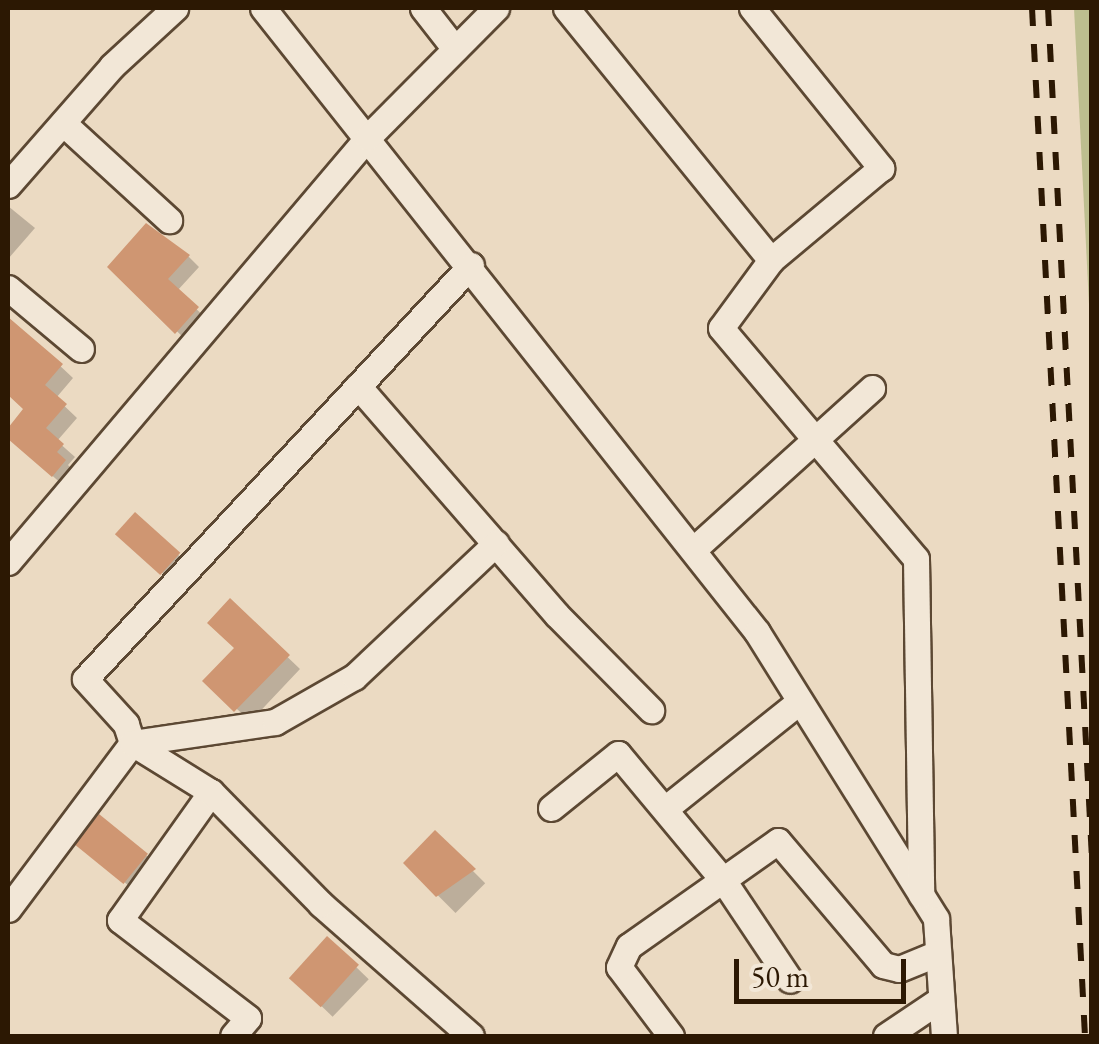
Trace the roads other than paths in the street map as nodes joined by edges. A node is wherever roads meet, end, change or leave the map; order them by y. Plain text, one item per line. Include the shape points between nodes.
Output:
1 (175, 8) edge
2 (263, 8) edge
3 (424, 8) edge
4 (496, 8) edge
5 (566, 8) edge
6 (752, 8) edge
7 (455, 49) junction
8 (63, 122) junction
9 (368, 137) junction
10 (8, 185) edge
11 (169, 220) dead end
12 (770, 260) junction
13 (471, 266) junction
14 (8, 288) edge
15 (81, 349) dead end
16 (358, 386) junction
17 (872, 388) dead end
18 (814, 442) junction
19 (496, 543) junction
20 (694, 549) junction
21 (8, 562) edge
22 (800, 701) junction
23 (651, 710) dead end
24 (132, 743) junction
25 (211, 792) junction
26 (551, 808) dead end
27 (666, 808) junction
28 (723, 880) junction
29 (921, 895) junction
30 (8, 909) edge
31 (938, 953) junction
32 (790, 980) dead end
33 (941, 999) junction
34 (461, 1032) edge
35 (233, 1036) edge
36 (671, 1036) edge
37 (886, 1036) edge
38 (944, 1036) edge

1 - 8 street
2 - 9 street
3 - 7 street
4 - 7 street
5 - 12 street
6 - 12 street via 881,168
7 - 9 street
8 - 10 street
8 - 11 street
9 - 13 street
9 - 21 street
12 - 18 street via 721,328
13 - 16 street
13 - 20 street
14 - 15 street
16 - 19 street
16 - 24 street via 85,679 126,724
17 - 18 street
18 - 20 street
18 - 29 street via 916,558
19 - 23 street
19 - 24 street via 354,677 275,722
20 - 22 street
22 - 27 street
22 - 29 street
24 - 25 street
24 - 30 street
25 - 34 street
25 - 35 street via 120,920 248,1018
26 - 27 street via 618,754
27 - 28 street
28 - 31 street via 778,841 785,843 882,965 899,969
28 - 32 street
28 - 36 street via 629,946 620,967
29 - 31 street via 936,919
31 - 33 street
33 - 37 street
33 - 38 street

